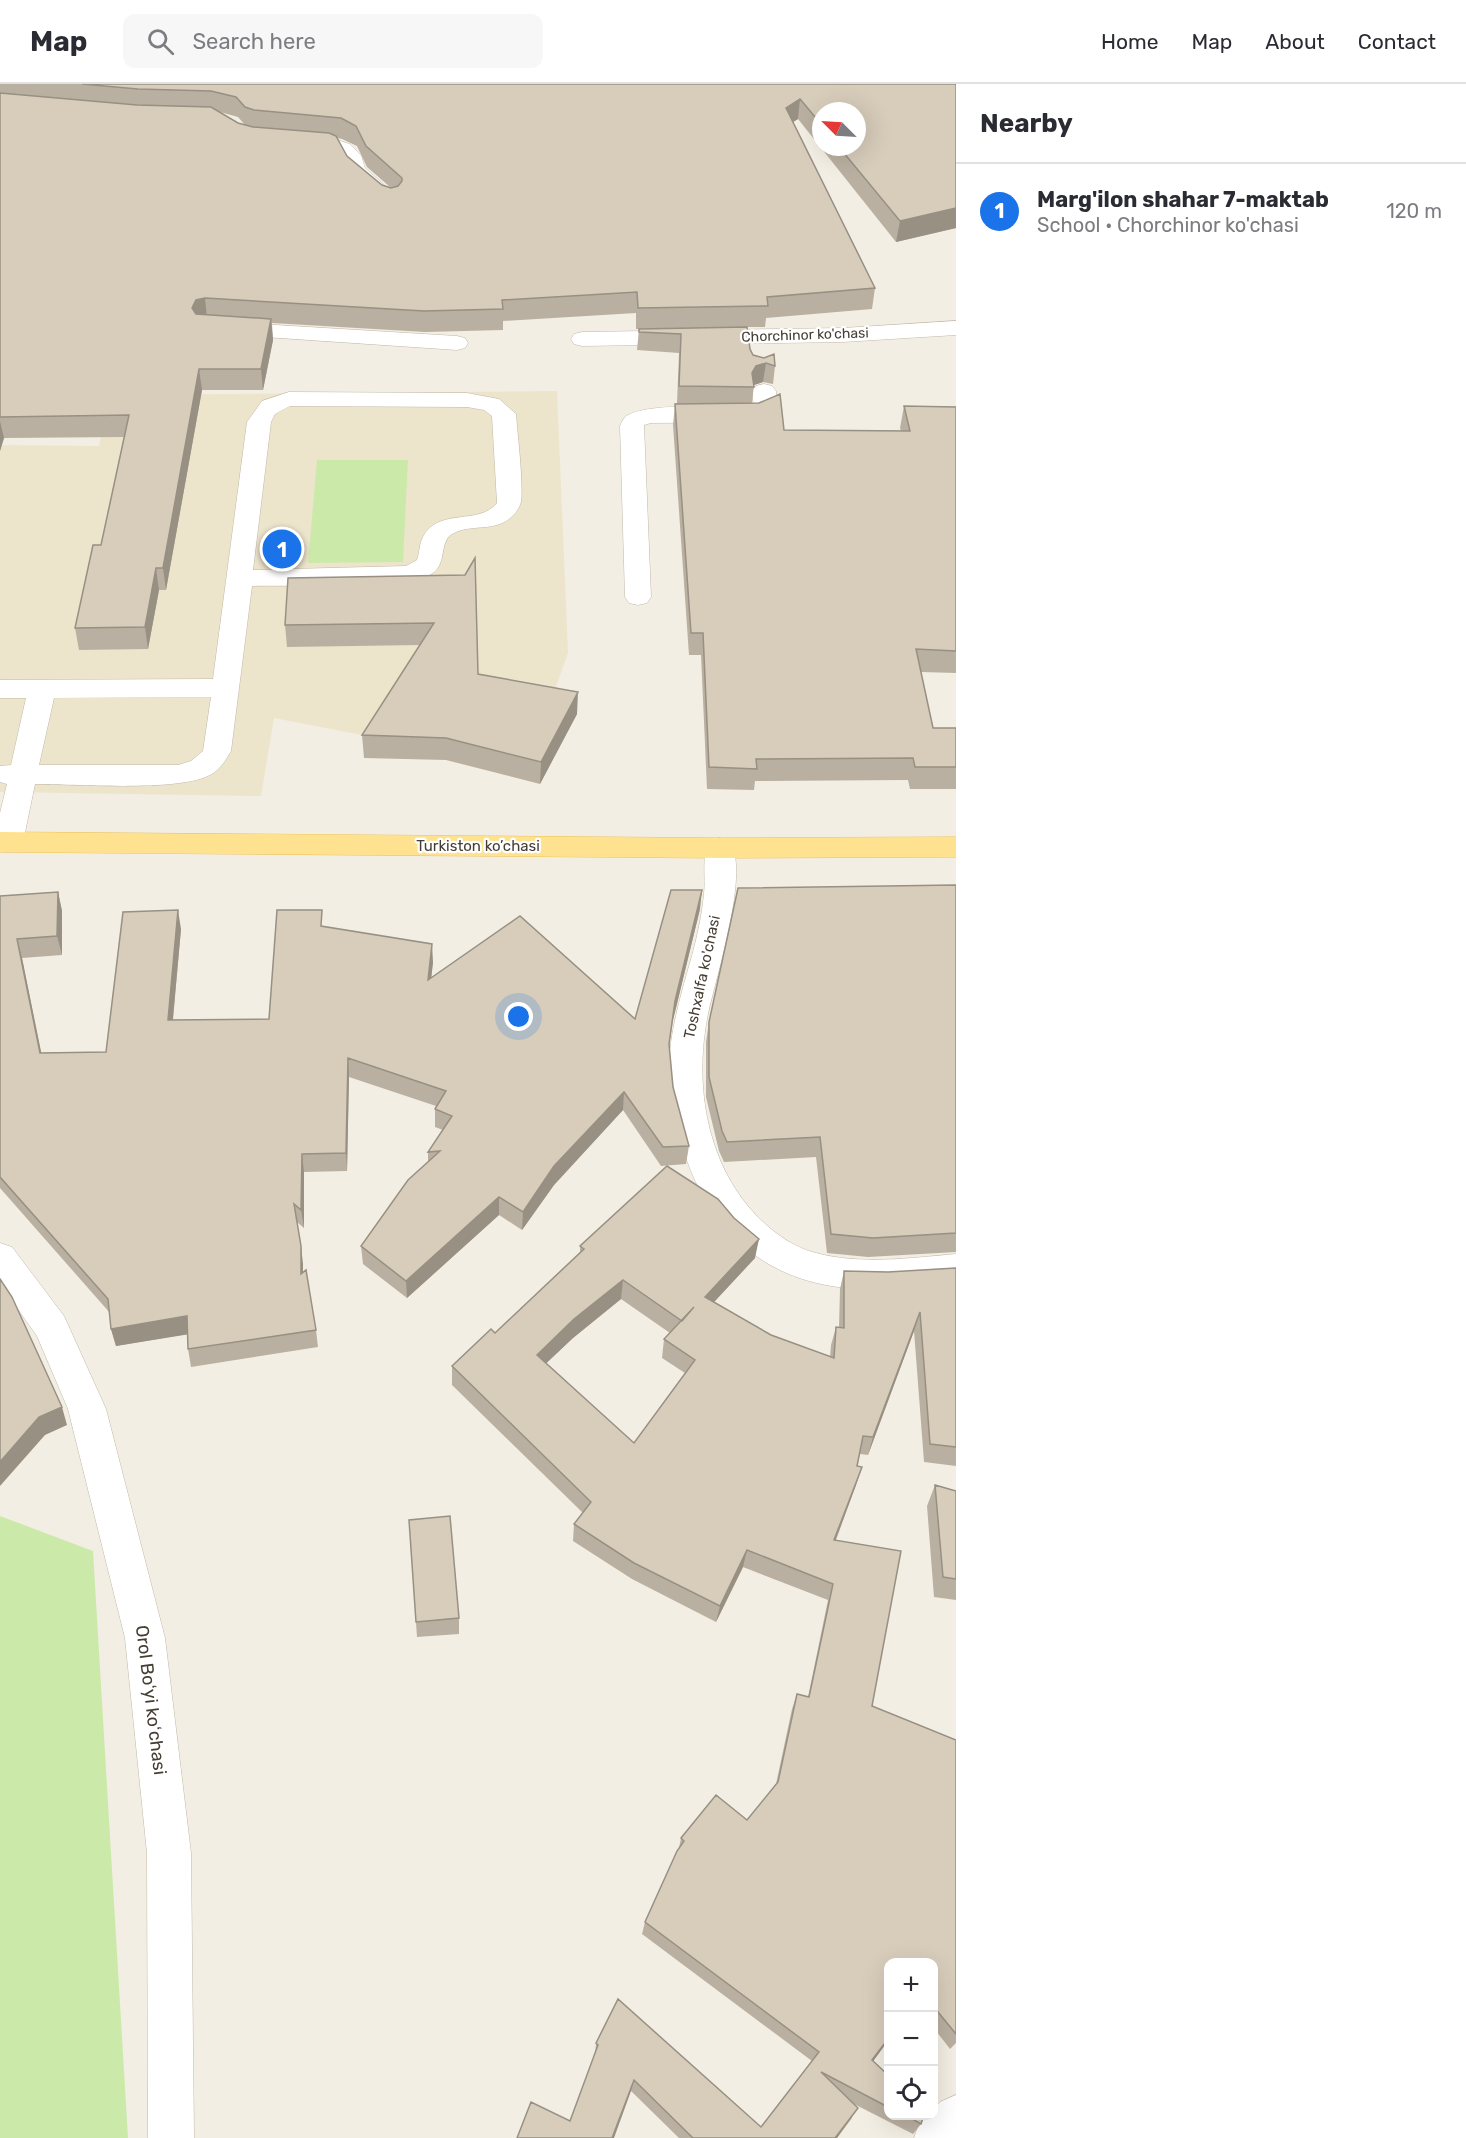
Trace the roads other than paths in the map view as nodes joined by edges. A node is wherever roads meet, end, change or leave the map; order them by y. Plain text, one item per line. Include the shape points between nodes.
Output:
1 (280, 140) edge
2 (391, 200) edge
3 (207, 328) edge
4 (956, 328) edge
5 (582, 339) dead end
6 (457, 343) dead end
7 (764, 391) dead end
8 (240, 578) junction
9 (638, 597) dead end
10 (226, 688) junction
11 (0, 689) edge
12 (42, 689) junction
13 (12, 774) edge
14 (4, 842) edge
15 (956, 847) edge
16 (720, 848) junction
17 (0, 1257) edge
18 (956, 1269) edge
19 (956, 2118) edge
20 (171, 2138) edge
21 (937, 2138) edge

1 - 2 street via 343,148 351,155 356,171
3 - 6 street
4 - 5 street, Chorchinor ko'chasi via 843,335 759,346
7 - 9 street via 765,410 756,416 648,416 634,420
8 - 8 street via 259,422 269,405 289,399 467,400 491,404 504,414 509,503 506,510 485,522 442,529 436,534 432,559 422,570 393,576
8 - 10 street
10 - 12 street
10 - 13 street via 217,751 199,770 178,775
11 - 12 street
12 - 13 street
13 - 14 street
14 - 16 main road, Turkiston ko’chasi
15 - 16 main road, Turkiston ko’chasi
16 - 18 street, Toshxalfa ko'chasi via 719,897 693,1005 686,1055 687,1091 705,1171 725,1205 752,1236 785,1259 849,1275
17 - 20 street, Orol Boʻyi koʻchasi via 51,1327 87,1409 145,1638 169,1853
19 - 21 street

